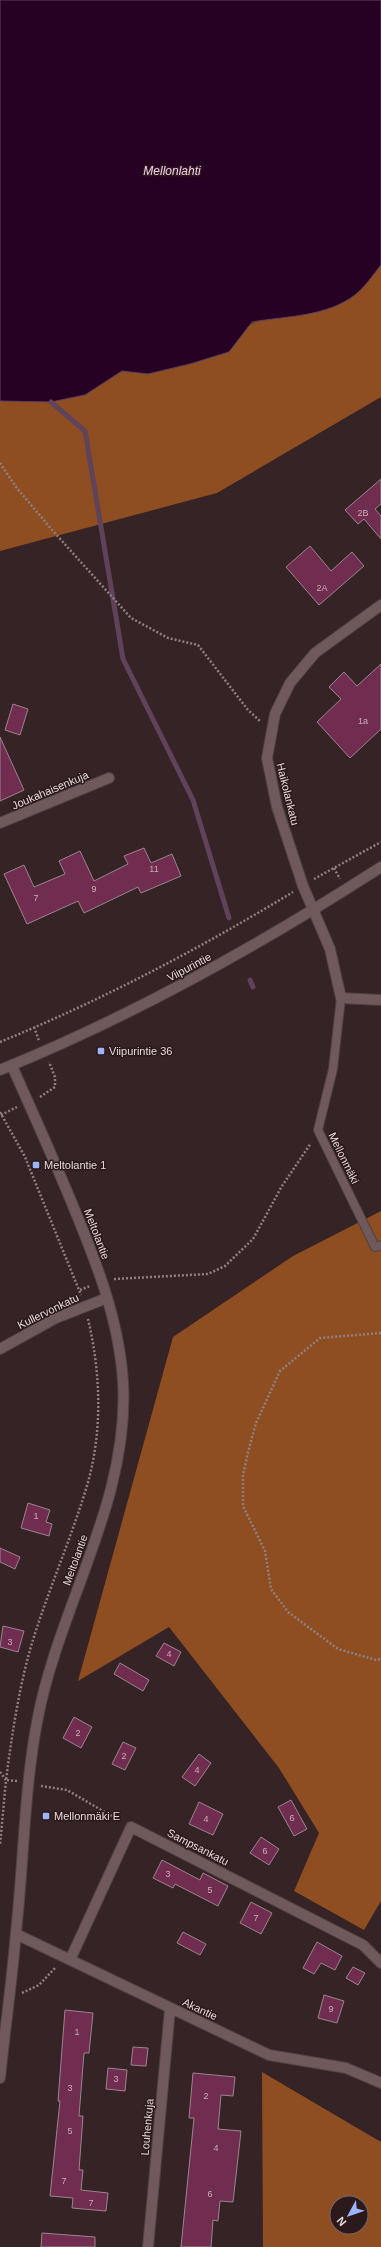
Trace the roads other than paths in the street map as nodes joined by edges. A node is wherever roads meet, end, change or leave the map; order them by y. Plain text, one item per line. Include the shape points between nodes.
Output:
1 (381, 605) edge
2 (109, 778) dead end
3 (0, 823) edge
4 (381, 867) edge
5 (314, 910) junction
6 (341, 998) junction
7 (381, 1000) edge
8 (12, 1066) junction
9 (0, 1070) edge
10 (381, 1245) edge
11 (108, 1298) junction
12 (0, 1349) edge
13 (16, 1934) junction
14 (70, 1960) junction
15 (381, 1963) edge
16 (170, 2009) junction
17 (0, 2078) edge
18 (381, 2083) edge
19 (148, 2247) edge

1 - 5 street, Haikolankatu via 315,653 290,683 275,714 271,732 267,758 277,807 303,886
2 - 3 street, Joukahaisenkuja
4 - 5 street, Viipurintie
5 - 6 street, Haikolankatu via 330,949
5 - 8 street, Viipurintie via 213,968 127,1013
6 - 7 street
6 - 10 lane, Mellonmäki via 333,1069 318,1130 375,1247
8 - 9 street, Viipurintie
8 - 11 street, Meltolantie via 78,1217
11 - 12 street, Kullervonkatu via 56,1318
11 - 13 street, Meltolantie via 119,1348 124,1417 110,1493 52,1659 38,1717 28,1784
13 - 14 street, Akantie
13 - 17 street, Meltolantie
14 - 15 street, Sampsankatu via 130,1827 363,1945
14 - 16 street, Akantie
16 - 18 street, Akantie via 269,2055 346,2068
16 - 19 street, Louhenkuja

